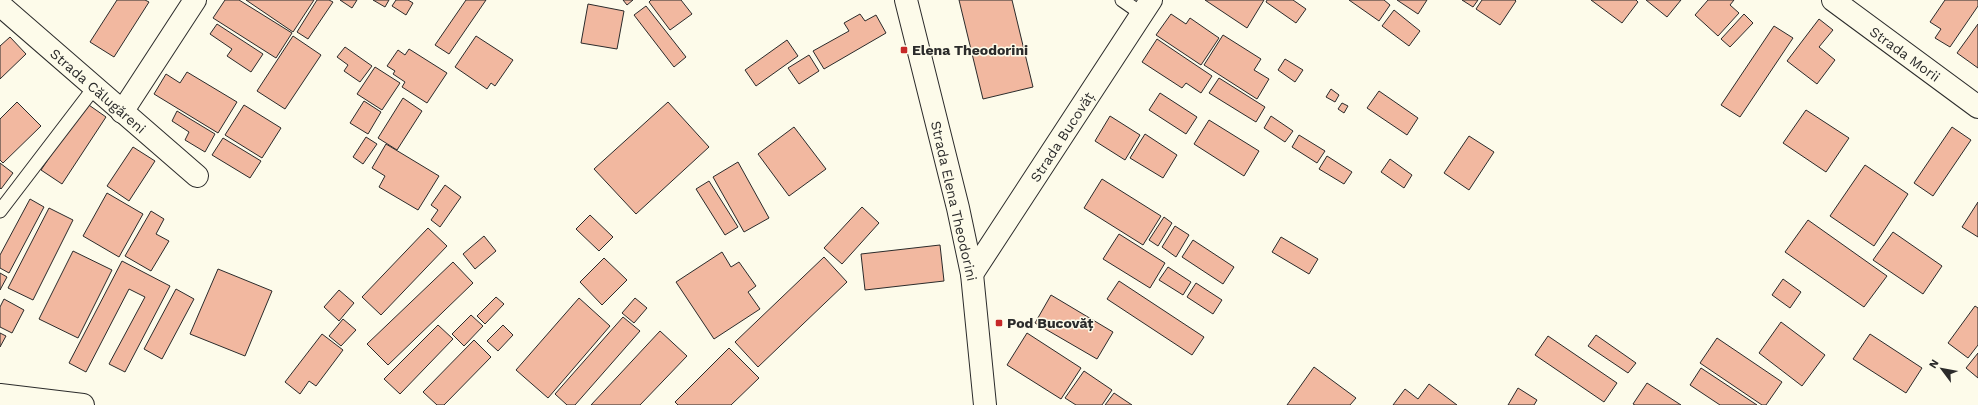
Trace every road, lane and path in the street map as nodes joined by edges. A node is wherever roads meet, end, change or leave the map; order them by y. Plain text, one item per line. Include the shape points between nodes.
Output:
1 (195, 0) edge
2 (906, 0) edge
3 (1122, 0) edge
4 (1833, 0) edge
5 (0, 5) edge
6 (1147, 7) edge
7 (94, 88) junction
8 (1978, 107) edge
9 (122, 112) junction
10 (197, 176) dead end
11 (0, 211) edge
12 (972, 274) junction
13 (0, 395) edge
14 (83, 405) edge
15 (985, 405) edge

1 - 9 street
2 - 12 street, Strada Elena Theodorini
3 - 6 lane
4 - 8 street, Strada Morii
5 - 7 street, Strada Călugăreni
6 - 12 street, Strada Bucovăț
7 - 9 street, Strada Călugăreni
7 - 11 lane
9 - 10 street, Strada Călugăreni
12 - 15 street, Strada Elena Theodorini
13 - 14 street

